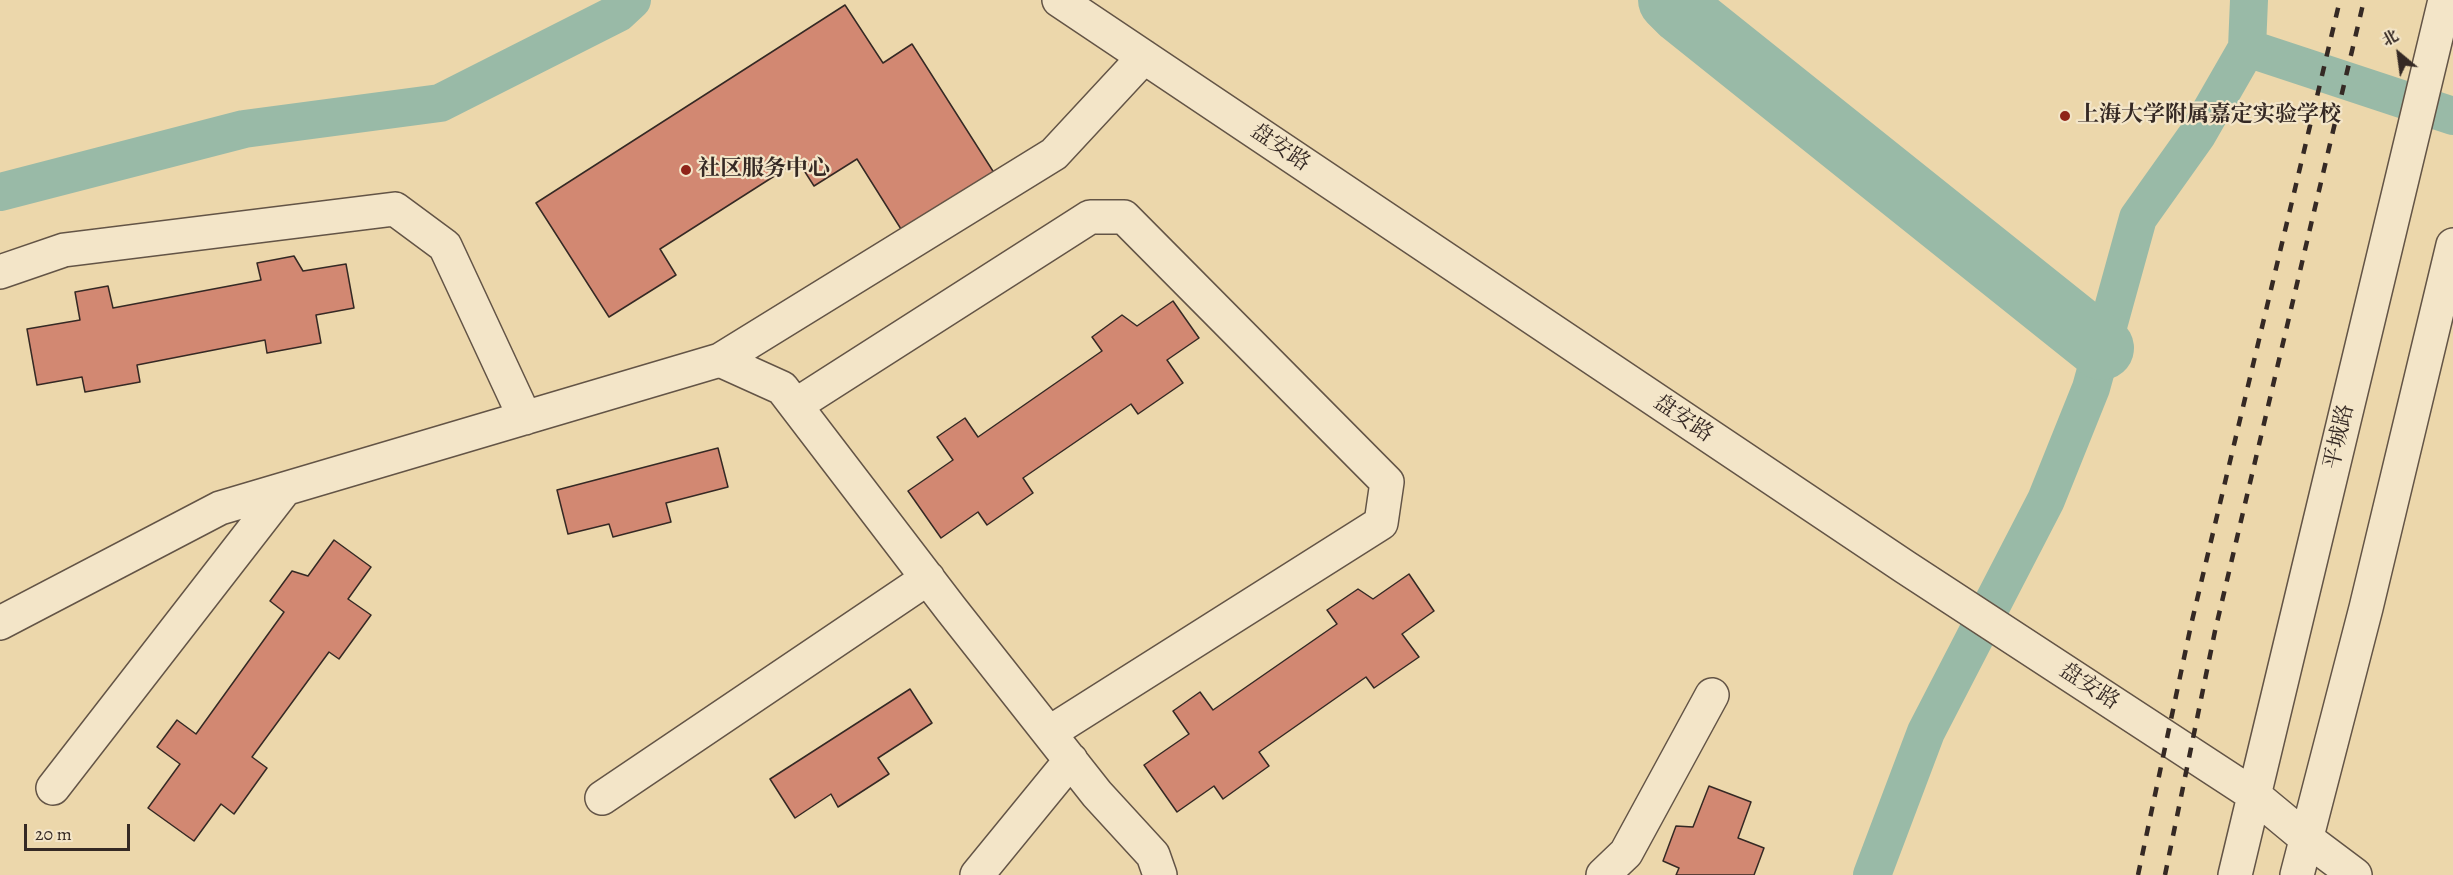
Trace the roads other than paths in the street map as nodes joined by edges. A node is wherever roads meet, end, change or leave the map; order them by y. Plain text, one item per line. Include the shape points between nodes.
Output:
1 (1059, 0) edge
2 (2445, 0) edge
3 (1144, 57) junction
4 (2453, 245) edge
5 (0, 272) edge
6 (720, 360) junction
7 (796, 405) junction
8 (525, 418) junction
9 (285, 489) junction
10 (928, 578) junction
11 (0, 623) edge
12 (1712, 694) dead end
13 (1049, 733) junction
14 (1071, 760) junction
15 (53, 788) dead end
16 (2254, 795) junction
17 (602, 798) dead end
18 (2307, 839) junction
19 (977, 875) edge
20 (1160, 875) edge
21 (1603, 875) edge
22 (2235, 875) edge
23 (2297, 875) edge
24 (2339, 875) edge
25 (2355, 875) edge

1 - 3 street, 盘安路
2 - 16 street, 平城路
3 - 6 street via 1054,154
3 - 16 street, 盘安路 via 1920,577
4 - 18 street
5 - 8 street via 64,250 395,209 445,246
6 - 7 street via 782,387
6 - 8 street
7 - 10 street
7 - 13 street via 1090,217 1124,217 1387,482 1382,523
8 - 9 street
9 - 11 street via 220,508
9 - 15 street
10 - 13 street
10 - 17 street
12 - 21 street via 1626,853
13 - 14 street
14 - 19 street
14 - 20 street via 1153,855
16 - 18 street, 盘安路
16 - 22 street, 平城路
18 - 23 street
18 - 24 street, 盘安路
18 - 25 street, 盘安路

